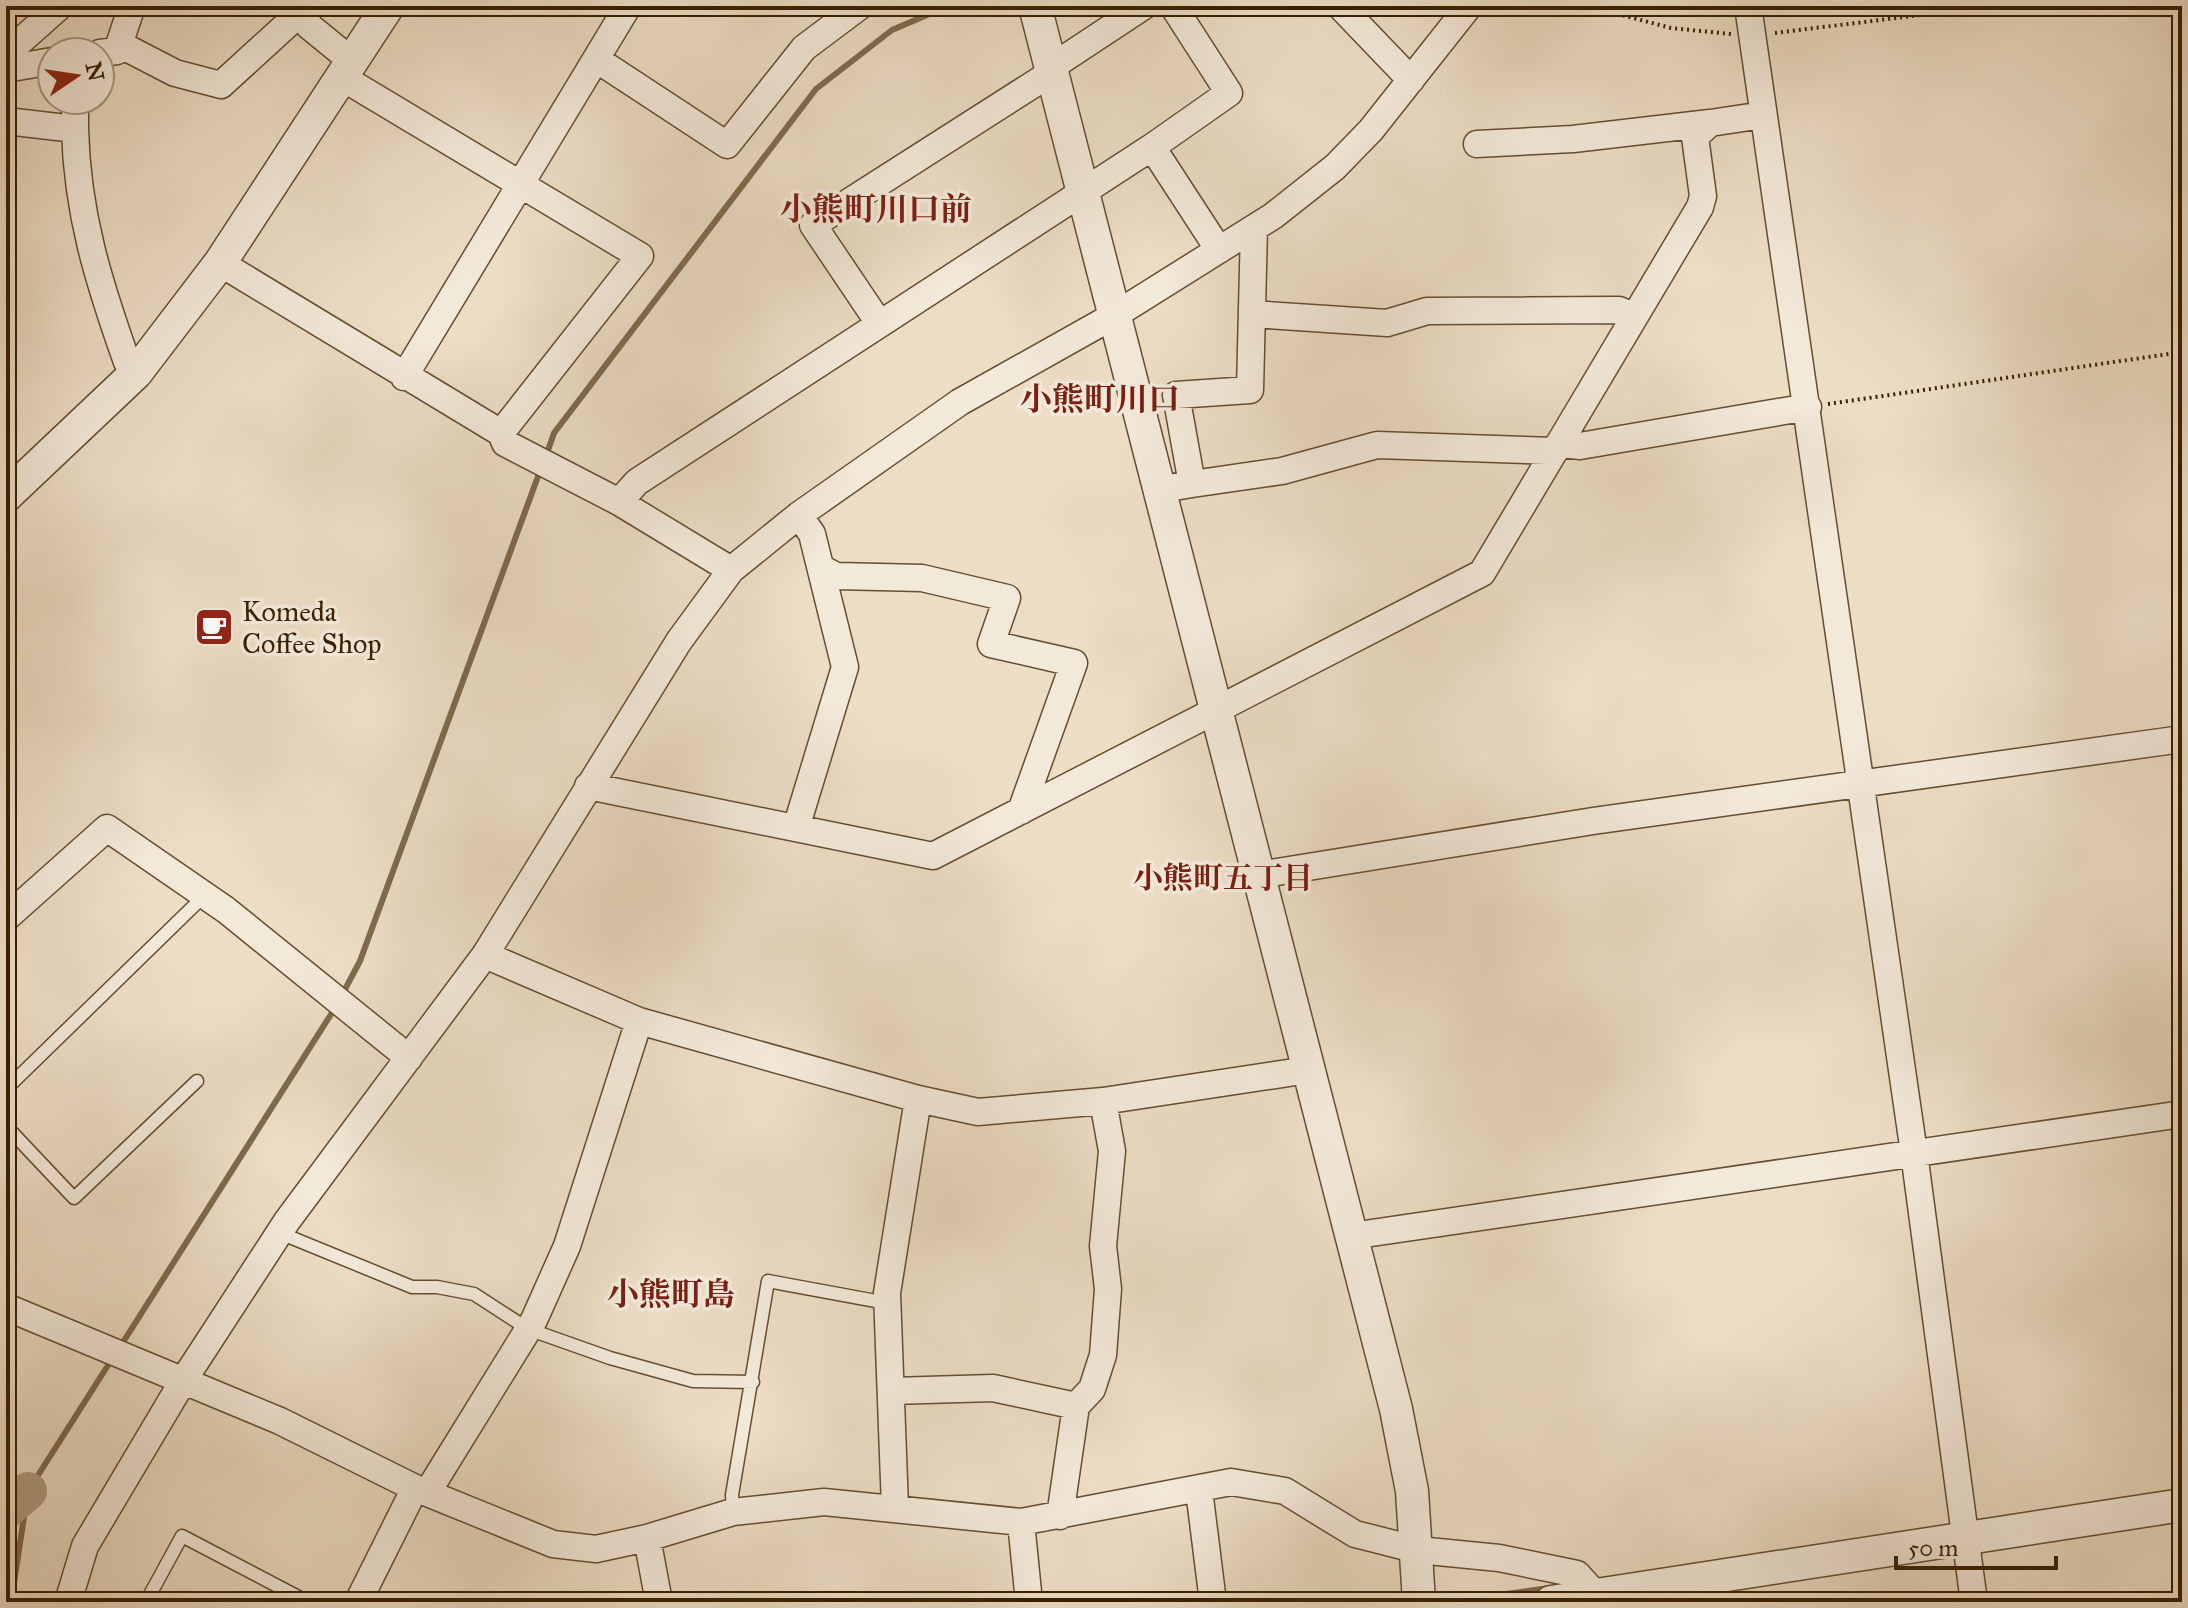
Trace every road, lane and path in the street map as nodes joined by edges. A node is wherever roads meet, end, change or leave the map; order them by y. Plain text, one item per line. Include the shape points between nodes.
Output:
1 (60, 6) edge
2 (132, 6) edge
3 (388, 6) edge
4 (628, 6) edge
5 (860, 6) edge
6 (1035, 6) edge
7 (1144, 6) edge
8 (1173, 6) edge
9 (1340, 6) edge
10 (1469, 6) edge
11 (1588, 6) edge
12 (1748, 6) edge
13 (1993, 6) edge
14 (302, 8) edge
15 (1752, 36) junction
16 (116, 37) edge
17 (116, 51) edge
18 (6, 54) edge
19 (596, 59) junction
20 (36, 64) edge
21 (6, 69) edge
22 (348, 70) junction
23 (1051, 70) junction
24 (1411, 80) junction
25 (1763, 115) junction
26 (75, 116) edge
27 (6, 121) edge
28 (1710, 123) junction
29 (75, 129) junction
30 (1477, 144) dead end
31 (1152, 147) junction
32 (519, 182) junction
33 (1082, 191) junction
34 (1254, 228) junction
35 (1219, 250) junction
36 (220, 263) junction
37 (1252, 314) junction
38 (1115, 315) junction
39 (1634, 316) junction
40 (879, 323) junction
41 (2182, 352) edge
42 (136, 373) junction
43 (404, 377) junction
44 (1808, 407) junction
45 (508, 441) junction
46 (1558, 447) junction
47 (1192, 484) junction
48 (1159, 490) junction
49 (6, 496) edge
50 (619, 502) junction
51 (799, 515) junction
52 (821, 568) junction
53 (731, 570) junction
54 (1215, 711) junction
55 (2182, 739) edge
56 (1859, 784) junction
57 (588, 786) junction
58 (1021, 811) junction
59 (796, 828) junction
60 (1258, 875) junction
61 (204, 896) junction
62 (6, 918) edge
63 (485, 955) junction
64 (639, 1021) junction
65 (409, 1058) junction
66 (1308, 1070) junction
67 (197, 1081) dead end
68 (6, 1089) edge
69 (918, 1099) junction
70 (1103, 1101) junction
71 (2182, 1114) edge
72 (6, 1126) edge
73 (1914, 1153) junction
74 (280, 1233) junction
75 (1351, 1236) junction
76 (887, 1303) junction
77 (6, 1307) edge
78 (528, 1329) junction
79 (183, 1381) junction
80 (753, 1382) junction
81 (892, 1391) junction
82 (1076, 1406) junction
83 (421, 1490) junction
84 (1199, 1490) junction
85 (2182, 1505) edge
86 (895, 1508) junction
87 (733, 1512) junction
88 (1060, 1516) junction
89 (1021, 1522) junction
90 (647, 1538) junction
91 (1965, 1541) junction
92 (1418, 1550) junction
93 (1666, 1584) junction
94 (1597, 1598) edge
95 (147, 1600) edge
96 (68, 1602) edge
97 (308, 1602) edge
98 (358, 1602) edge
99 (659, 1602) edge
100 (1029, 1602) edge
101 (1213, 1602) edge
102 (1419, 1602) edge
103 (1551, 1602) edge
104 (1700, 1602) edge
105 (1974, 1602) edge

1 - 18 street
2 - 16 street
3 - 22 street
4 - 19 street
5 - 19 street via 804,48 727,145
6 - 23 street
7 - 23 street
8 - 31 street via 1229,93
9 - 24 street
10 - 24 street
11 - 15 path via 1671,28
12 - 15 street
13 - 15 path
14 - 17 street via 221,85
14 - 22 street via 309,26
15 - 25 street
19 - 32 street
20 - 21 street
22 - 32 street
22 - 36 street
23 - 33 street
23 - 40 street via 813,225
24 - 34 street via 1335,167
25 - 28 street
25 - 44 street
26 - 29 street
27 - 29 street
28 - 30 street
28 - 39 street via 1695,137 1700,207
29 - 42 street via 76,182 95,273 127,362
31 - 33 street
31 - 35 street
32 - 43 street
32 - 45 street via 640,256
33 - 38 street
33 - 40 street
34 - 35 street
34 - 37 street
35 - 38 street
36 - 42 street
36 - 43 street
37 - 39 street via 1387,323 1427,311 1619,310
37 - 47 street via 1250,390 1176,395
38 - 48 street
38 - 51 street via 960,402
39 - 46 street
40 - 50 street via 637,482
41 - 44 path
42 - 49 street
43 - 45 street
44 - 46 street
44 - 56 street
45 - 50 street
46 - 47 street via 1377,445 1282,471
46 - 54 street via 1482,573
47 - 48 street
48 - 54 street
50 - 53 street
51 - 52 street via 812,534
51 - 53 street
52 - 58 street via 836,576 922,578 1007,598 991,644 1074,663
52 - 59 street via 845,667
53 - 57 street via 679,641
54 - 58 street
54 - 60 street
55 - 56 street
56 - 60 street
56 - 73 street
57 - 59 street
57 - 63 street
58 - 59 street via 933,856
60 - 66 street
61 - 62 street via 107,828
61 - 65 street
61 - 68 lane
63 - 64 street
63 - 65 street
64 - 69 street
64 - 78 street via 567,1246
65 - 74 street
66 - 70 street
66 - 75 street
67 - 72 lane via 74,1198
69 - 70 street via 978,1112
69 - 76 street
70 - 82 street via 1112,1151 1103,1246 1108,1289 1103,1355 1092,1389
71 - 73 street
73 - 75 street
73 - 91 street
74 - 78 lane via 412,1287 474,1294
74 - 79 street
75 - 92 street via 1396,1409
76 - 80 lane via 768,1281
76 - 81 street
77 - 79 street
78 - 80 lane via 693,1381
78 - 83 street
79 - 83 street via 280,1421
79 - 96 street via 85,1546
80 - 87 lane
81 - 82 street via 993,1388
81 - 86 street
82 - 88 street
83 - 90 street via 553,1544 596,1549
83 - 98 street
84 - 88 street
84 - 92 street via 1231,1482 1285,1491 1355,1534
84 - 101 street
85 - 91 street
86 - 87 street via 824,1502
86 - 89 street
87 - 90 street
88 - 89 street
89 - 100 street
90 - 99 street
91 - 93 street
91 - 105 street
92 - 94 street via 1557,1568 1577,1574
92 - 102 street
93 - 94 street
93 - 104 street
94 - 103 street
95 - 97 lane via 182,1536

